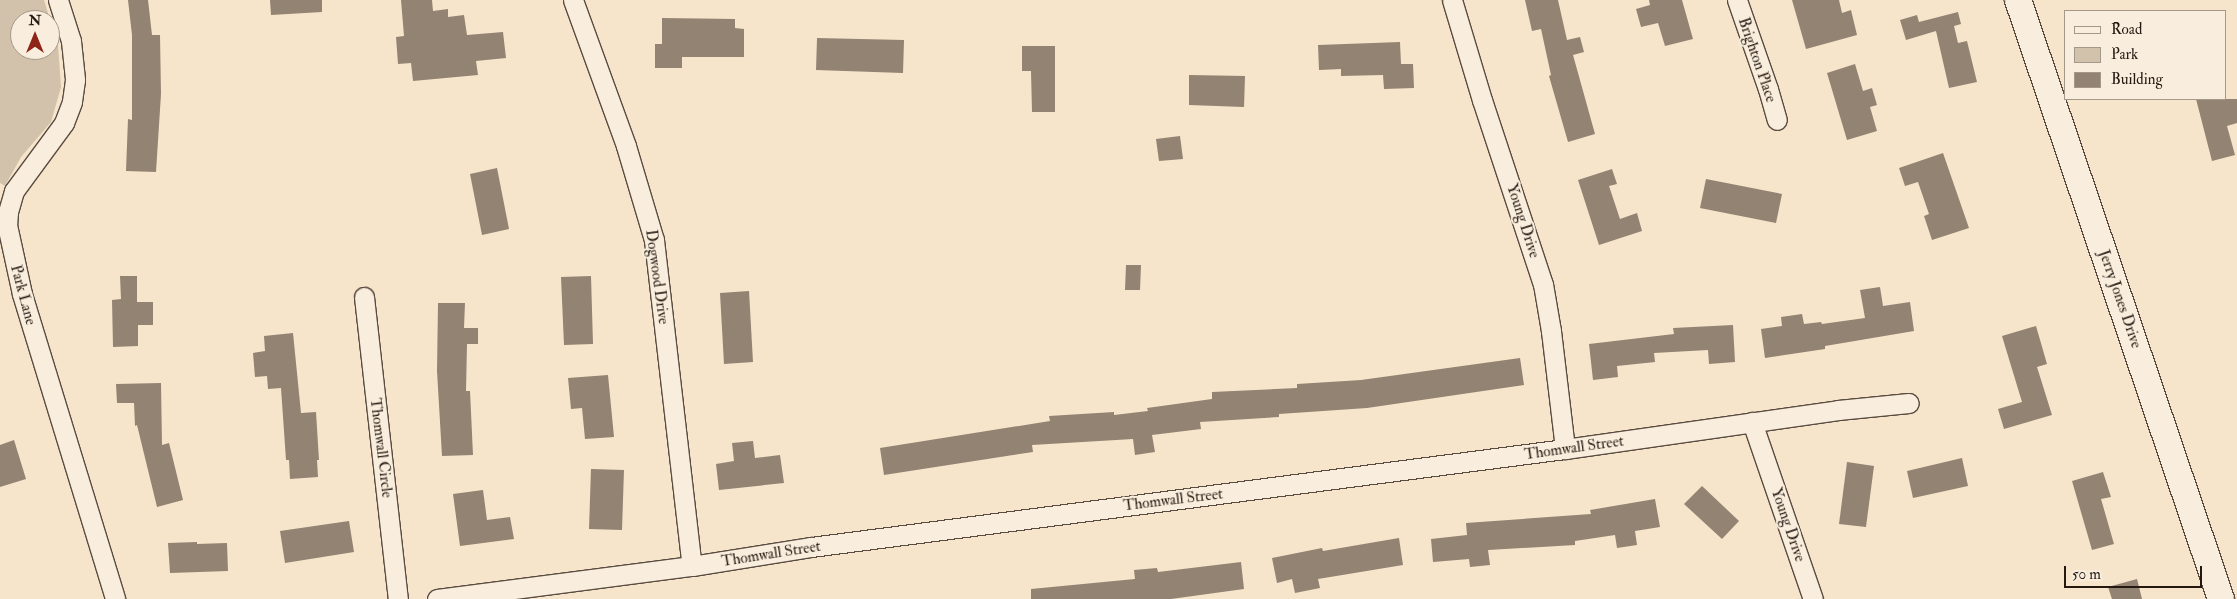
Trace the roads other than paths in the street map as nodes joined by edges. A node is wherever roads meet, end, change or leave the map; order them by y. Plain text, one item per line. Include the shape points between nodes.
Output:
1 (58, 0) edge
2 (574, 0) edge
3 (1452, 0) edge
4 (1737, 0) edge
5 (2018, 0) edge
6 (1777, 120) dead end
7 (364, 296) dead end
8 (1909, 403) dead end
9 (1752, 422) junction
10 (1565, 449) junction
11 (692, 566) junction
12 (115, 599) edge
13 (398, 599) edge
14 (437, 599) edge
15 (1813, 599) edge
16 (2221, 599) edge

1 - 12 street, Park Lane via 71,41 75,80 72,102 64,123 14,191 7,225 22,294
2 - 11 street, Dogwood Drive via 626,146 654,240
3 - 10 street, Young Drive via 1543,284
4 - 6 street, Brighton Place
5 - 16 main road, Jerry Jones Drive
7 - 13 street, Thomwall Circle
8 - 9 street, Thomwall Street
9 - 10 street, Thomwall Street
9 - 15 street, Young Drive
10 - 11 street, Thomwall Street via 812,547
11 - 14 street, Thomwall Street

